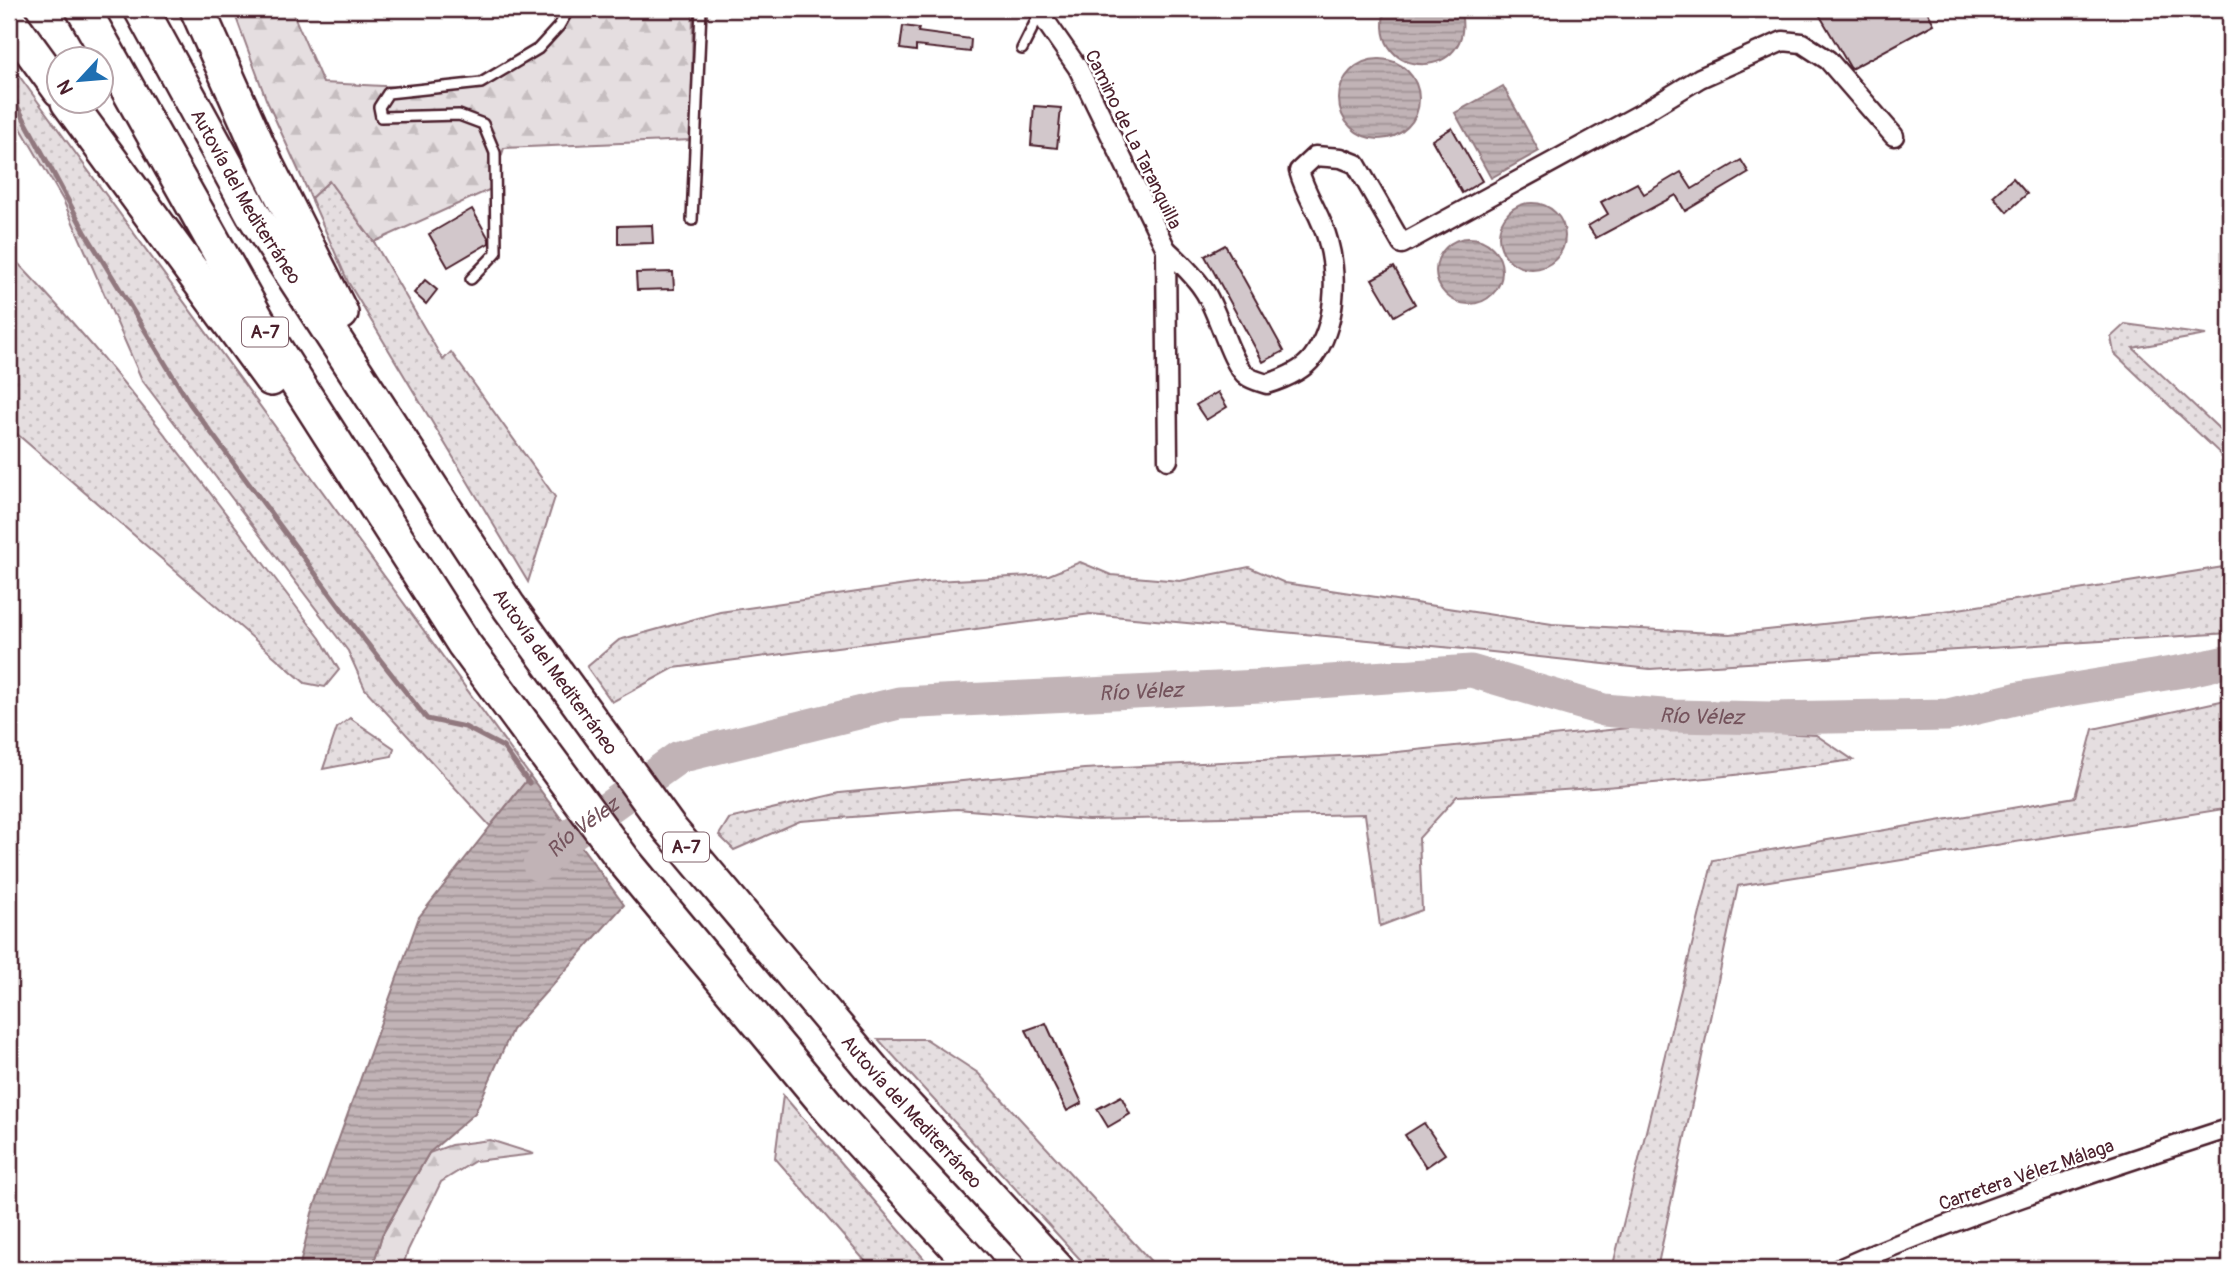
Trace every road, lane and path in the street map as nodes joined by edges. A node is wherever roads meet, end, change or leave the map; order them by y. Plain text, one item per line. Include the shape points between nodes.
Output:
1 (83, 9) edge
2 (141, 9) edge
3 (198, 9) edge
4 (214, 9) edge
5 (569, 9) edge
6 (701, 9) edge
7 (1039, 10) edge
8 (9, 20) edge
9 (1022, 49) dead end
10 (46, 71) edge
11 (243, 113) junction
12 (78, 116) edge
13 (1894, 136) dead end
14 (692, 220) dead end
15 (1166, 249) junction
16 (471, 279) dead end
17 (1168, 460) dead end
18 (471, 552) junction
19 (464, 644) junction
20 (2230, 1128) edge
21 (977, 1269) edge
22 (1057, 1269) edge
23 (1839, 1269) edge

1 - 19 highway, A-7 via 262,328
2 - 18 highway, Autovía del Mediterráneo / A-7 via 253,214
3 - 11 highway
4 - 11 highway
5 - 16 lane via 538,49 481,83 388,93 379,107 381,117 459,115 483,124 495,153 496,253
6 - 14 lane
7 - 9 lane, Camino de La Taranquilla
7 - 15 street, Camino de La Taranquilla via 1078,68
8 - 10 highway
11 - 18 highway via 320,274
12 - 19 highway
13 - 15 street via 1828,60 1802,43 1783,41 1700,78 1402,244 1356,164 1315,156 1299,171 1328,240 1334,299 1328,327 1313,358 1288,377 1267,384 1246,376 1204,290
15 - 17 street, Camino de La Taranquilla
18 - 22 highway, Autovía del Mediterráneo / A-7 via 669,828 878,1076
19 - 21 highway, A-7 via 625,862 831,1110
20 - 23 street, Carretera Vélez Málaga via 2040,1190

